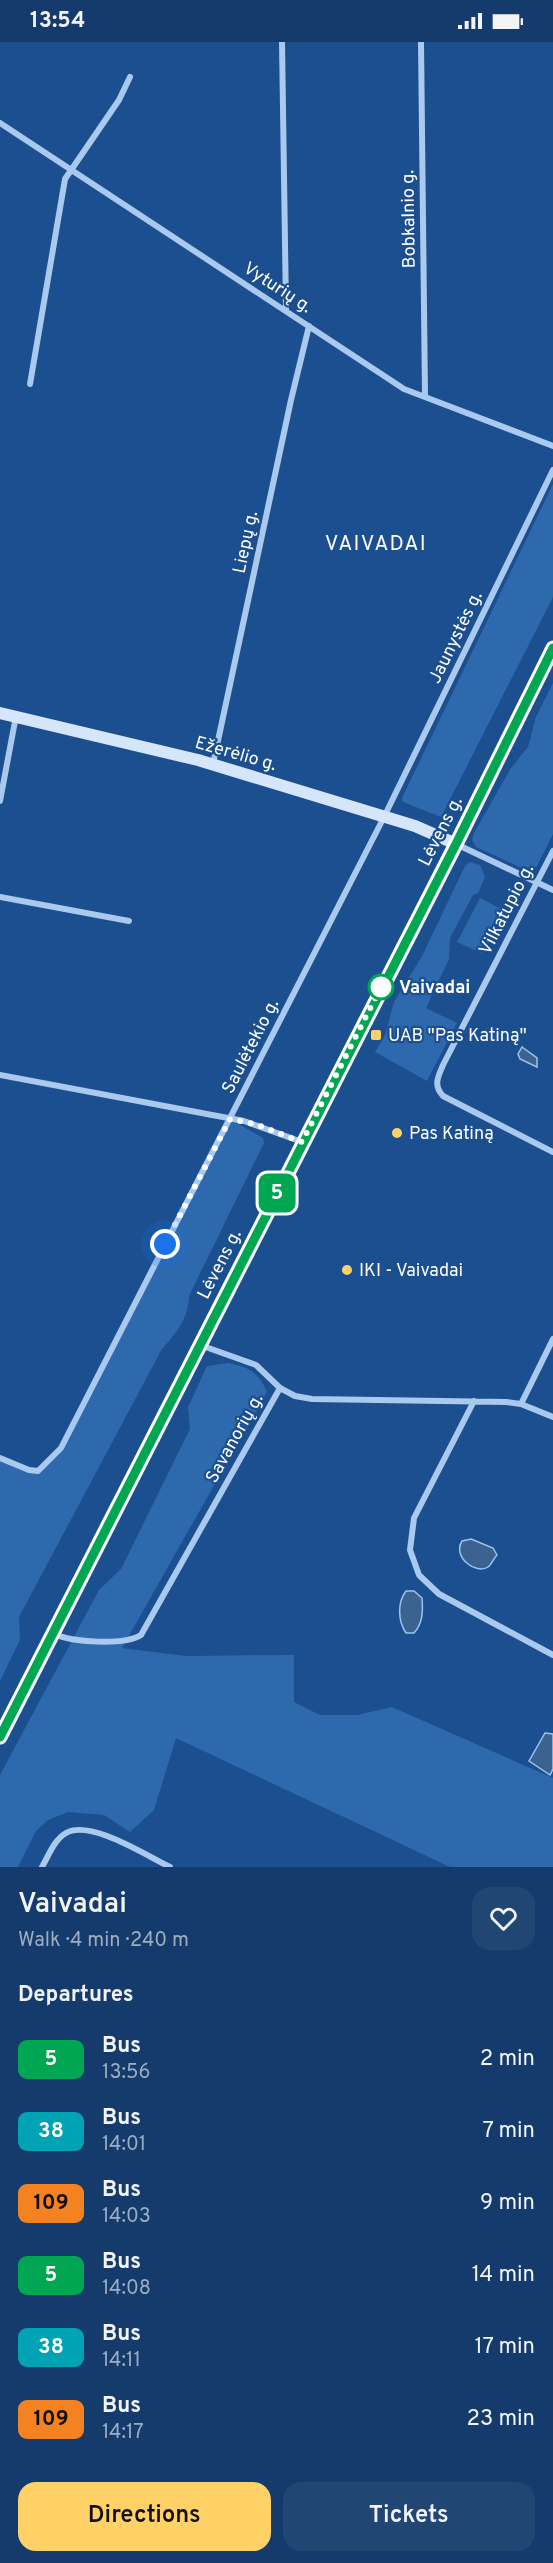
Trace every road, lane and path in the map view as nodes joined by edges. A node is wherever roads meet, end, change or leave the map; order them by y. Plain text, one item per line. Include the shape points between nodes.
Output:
1 (282, 42) edge
2 (421, 42) edge
3 (130, 77) dead end
4 (0, 123) edge
5 (72, 169) junction
6 (286, 310) junction
7 (309, 326) junction
8 (30, 384) dead end
9 (425, 396) junction
10 (553, 446) edge
11 (553, 470) edge
12 (553, 648) edge
13 (0, 712) edge
14 (16, 716) junction
15 (213, 764) junction
16 (0, 801) edge
17 (384, 817) junction
18 (456, 844) junction
19 (553, 851) edge
20 (538, 882) junction
21 (553, 890) edge
22 (0, 897) edge
23 (129, 921) dead end
24 (0, 1075) edge
25 (230, 1119) junction
26 (302, 1142) junction
27 (553, 1152) edge
28 (553, 1339) edge
29 (200, 1345) junction
30 (280, 1388) junction
31 (474, 1401) junction
32 (521, 1404) junction
33 (553, 1417) edge
34 (0, 1458) edge
35 (53, 1634) junction
36 (553, 1655) edge
37 (0, 1737) edge
38 (42, 1867) edge
39 (170, 1867) edge

1 - 6 street
2 - 9 street, Bobkalnio g.
3 - 5 street
4 - 5 street, Vyturių g.
5 - 6 street, Vyturių g.
5 - 8 street via 65,179
6 - 7 street, Vyturių g.
7 - 9 street, Vyturių g. via 404,388
7 - 15 street, Liepų g.
9 - 10 street, Vyturių g.
11 - 17 street, Jaunystės g.
12 - 18 main road, Lėvens g.
13 - 14 main road, Ežerėlio g.
14 - 15 main road, Ežerėlio g.
14 - 16 street
15 - 17 main road, Ežerėlio g.
17 - 18 main road, Ežerėlio g.
17 - 25 street, Saulėtekio g.
18 - 20 street
18 - 26 main road, Lėvens g.
19 - 20 street, Vilkatupio g.
20 - 21 street
20 - 27 street, Vilkatupio g. via 436,1084 443,1095
22 - 23 street
24 - 25 street
25 - 26 street
25 - 34 street, Saulėtekio g. via 61,1448 38,1471
26 - 29 main road, Lėvens g.
28 - 32 street
29 - 30 street via 256,1365
29 - 35 main road, Lėvens g.
30 - 31 street, Savanorių g. via 312,1399
30 - 35 street, Savanorių g. via 141,1635 124,1642 70,1639
31 - 32 street, Savanorių g.
31 - 36 street via 414,1518 410,1550 419,1575 439,1594
32 - 33 street, Savanorių g.
35 - 37 main road, Lėvens g.
38 - 39 street via 59,1839 78,1829 99,1832

